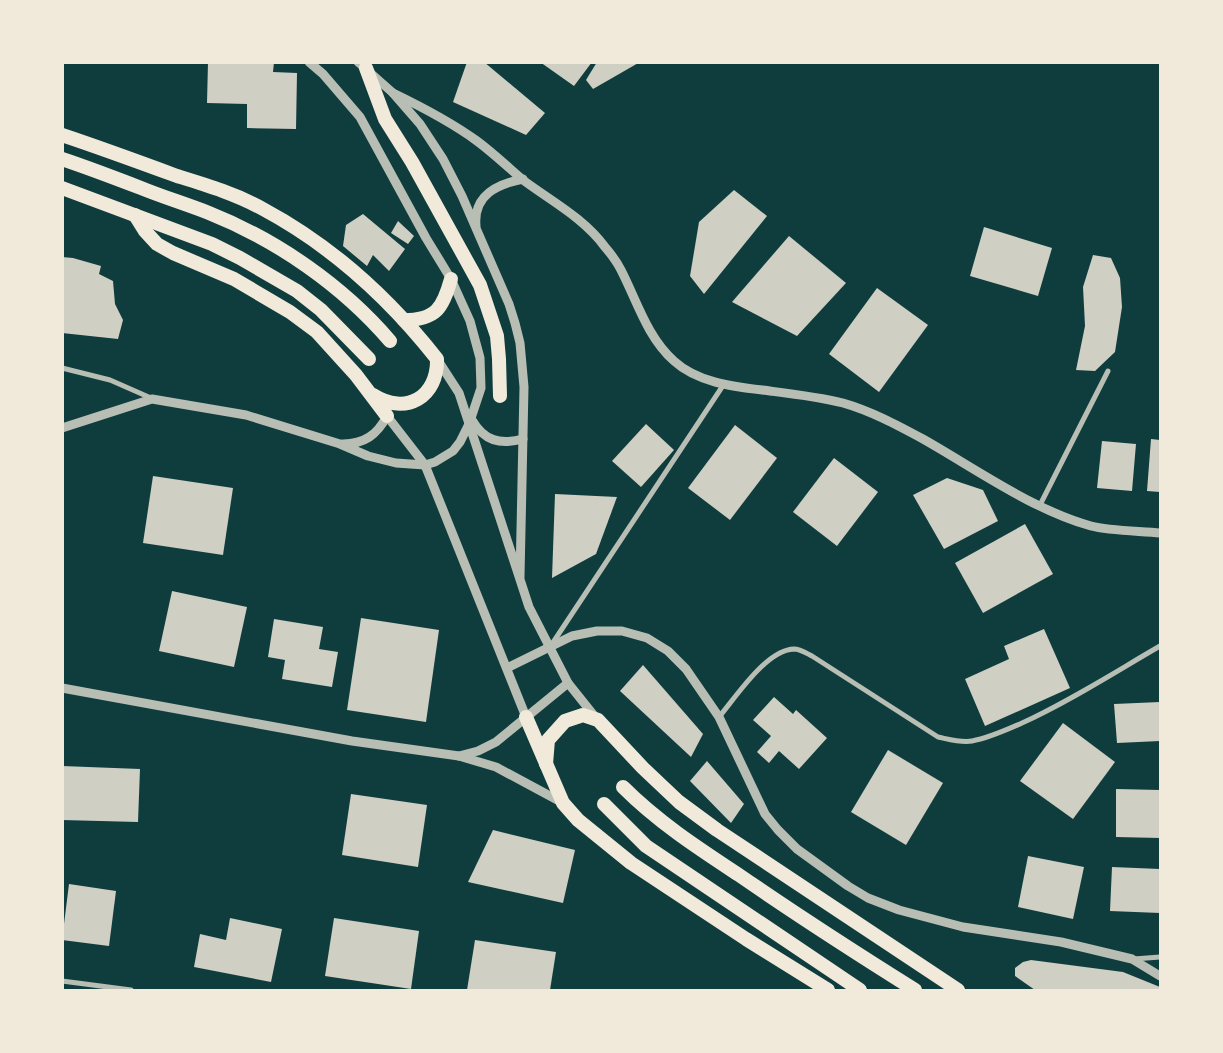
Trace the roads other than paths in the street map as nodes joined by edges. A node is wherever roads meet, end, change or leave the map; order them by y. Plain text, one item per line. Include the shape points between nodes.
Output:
1 (309, 62) edge
2 (362, 65) edge
3 (393, 93) junction
4 (62, 135) edge
5 (62, 159) edge
6 (523, 179) junction
7 (62, 188) edge
8 (136, 215) junction
9 (478, 235) junction
10 (451, 279) junction
11 (404, 320) junction
12 (390, 341) dead end
13 (369, 359) dead end
14 (437, 359) junction
15 (62, 368) edge
16 (1108, 371) dead end
17 (724, 384) junction
18 (373, 395) junction
19 (500, 396) dead end
20 (152, 399) junction
21 (387, 416) junction
22 (470, 421) junction
23 (62, 428) edge
24 (523, 439) junction
25 (340, 444) junction
26 (425, 465) junction
27 (1040, 505) junction
28 (1160, 533) edge
29 (520, 577) junction
30 (1160, 646) edge
31 (549, 648) junction
32 (507, 668) junction
33 (568, 683) junction
34 (62, 688) edge
35 (526, 717) junction
36 (719, 717) junction
37 (598, 720) junction
38 (459, 756) junction
39 (546, 764) junction
40 (623, 787) dead end
41 (563, 803) junction
42 (604, 804) dead end
43 (1160, 956) edge
44 (1132, 959) junction
45 (1160, 976) edge
46 (62, 981) edge
47 (131, 990) edge
48 (828, 990) edge
49 (860, 990) edge
50 (915, 990) edge
51 (958, 990) edge

1 - 10 street via 360,117
2 - 3 street
2 - 19 highway via 385,119 434,200 480,286 497,336
3 - 6 street via 422,106 462,131
3 - 9 street via 420,124 443,159
4 - 11 highway via 262,208 332,252 395,308
5 - 12 highway via 236,224 320,275 359,308
6 - 9 street via 488,192 477,212
6 - 17 street via 579,220 603,244 620,267 657,341 674,361 689,372
7 - 8 highway
8 - 13 highway via 212,244 297,291 321,310
8 - 18 highway via 158,244 234,279 290,312 316,332
9 - 24 street via 509,304 520,343 524,387
10 - 11 highway via 438,311 418,320
10 - 22 street via 470,321 480,358 481,388
11 - 14 highway
14 - 18 highway via 436,378 418,400 399,404
14 - 22 street via 459,394
15 - 20 street via 110,380
16 - 27 street
17 - 27 street via 827,400 880,416
17 - 31 street
18 - 21 highway
20 - 23 street
20 - 25 street via 246,415
21 - 25 street via 382,427 363,441
21 - 26 street
22 - 24 street via 487,437 498,442
22 - 26 street via 453,450
22 - 29 street
24 - 29 street
25 - 26 street via 396,463
26 - 32 street
27 - 28 street via 1093,526
29 - 31 street via 529,607
30 - 36 street via 1035,717 970,742 938,737 812,656 792,649 762,666
31 - 32 street
31 - 33 street
31 - 36 street via 572,636 597,630 622,631 646,638 668,651 686,669
32 - 35 street
33 - 35 street
33 - 37 street
34 - 38 street
35 - 38 street via 496,742
35 - 39 highway
36 - 44 street via 769,819 797,849 868,898 962,927 1061,942
37 - 39 highway via 583,715 565,721 548,740
37 - 51 highway via 686,808
38 - 41 street via 496,767
39 - 41 highway
40 - 50 highway via 668,827
41 - 48 highway via 578,820 631,863
42 - 49 highway via 646,846
43 - 44 street
44 - 45 street
46 - 47 street

